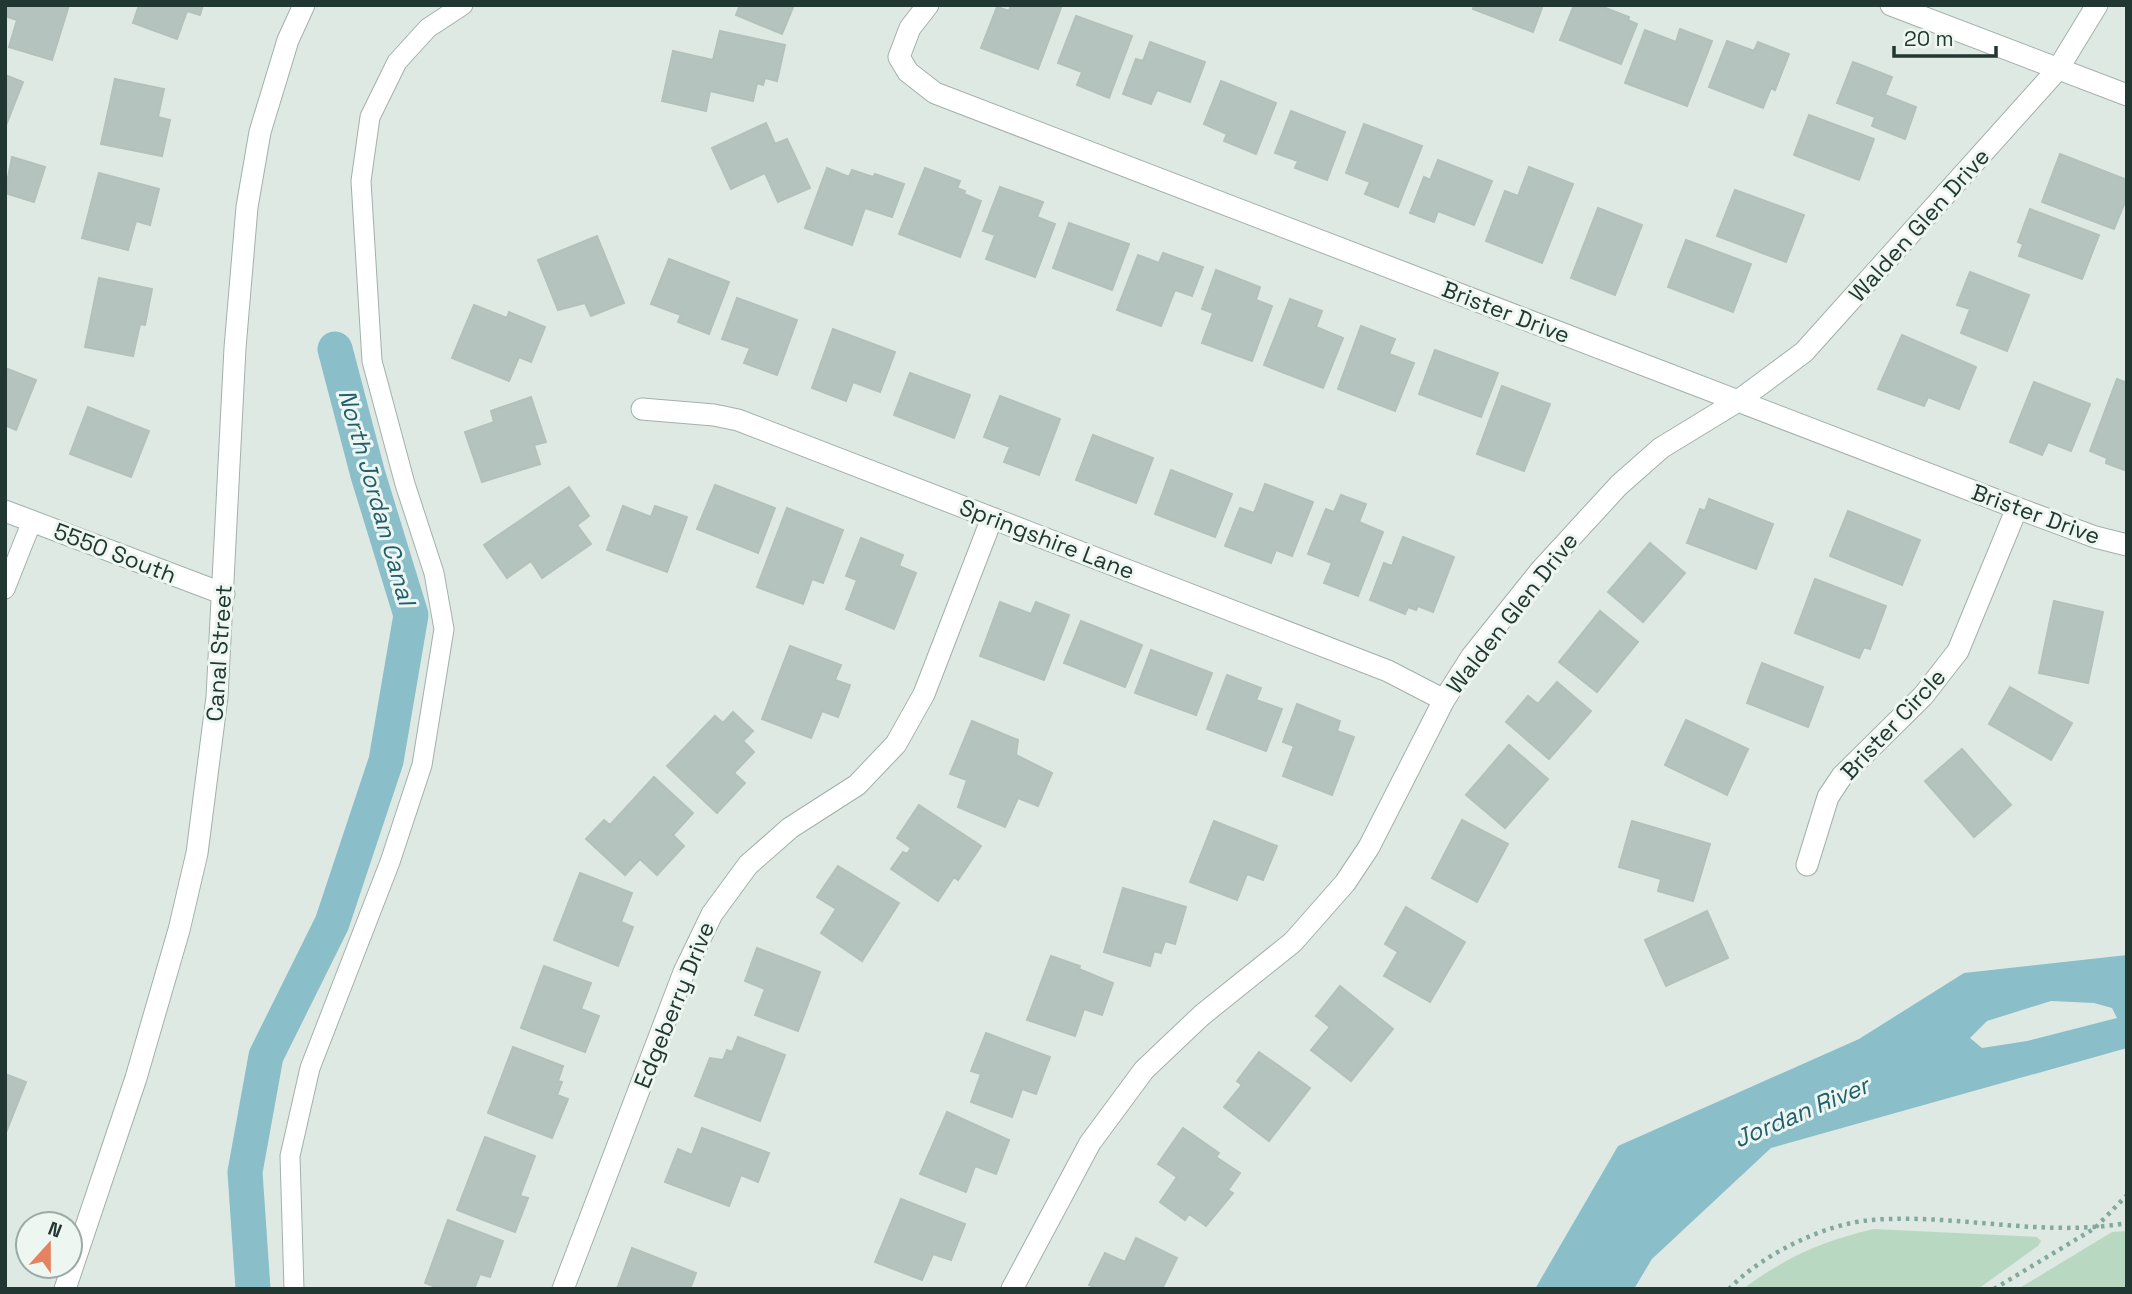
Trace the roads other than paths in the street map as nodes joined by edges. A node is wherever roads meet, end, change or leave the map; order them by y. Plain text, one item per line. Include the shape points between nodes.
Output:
1 (304, 5) edge
2 (463, 5) edge
3 (928, 5) edge
4 (1891, 5) edge
5 (2097, 5) edge
6 (2058, 69) junction
7 (2127, 95) edge
8 (1738, 401) junction
9 (642, 409) dead end
10 (2017, 508) junction
11 (5, 511) edge
12 (992, 518) junction
13 (32, 521) junction
14 (2127, 545) edge
15 (5, 589) edge
16 (224, 594) junction
17 (1444, 700) junction
18 (1807, 865) dead end
19 (65, 1289) edge
20 (294, 1289) edge
21 (563, 1289) edge
22 (1012, 1289) edge

1 - 16 street, Canal Street via 288,40 260,132 247,207 235,348
2 - 20 lane via 428,28 397,62 370,117 361,181 372,361 434,573 444,629 422,765 390,862 310,1068 290,1156
3 - 8 street, Brister Drive via 911,28 899,57 920,83 951,100
4 - 6 street
5 - 6 street, Walden Glen Drive
6 - 7 street
6 - 8 street, Walden Glen Drive via 1804,352
8 - 10 street, Brister Drive
8 - 17 street, Walden Glen Drive via 1661,448 1619,485 1505,613
9 - 12 street, Springshire Lane via 738,420
10 - 14 street, Brister Drive
10 - 18 street, Brister Circle via 1958,651 1923,696 1842,776 1828,797
11 - 13 street, 5550 South
12 - 17 street, Springshire Lane via 1388,671
12 - 21 street, Edgeberry Drive via 924,694 896,744 857,785 790,828 748,865 712,914 684,972
13 - 15 lane
13 - 16 street, 5550 South
16 - 19 street, Canal Street via 217,698 197,853 136,1078
17 - 22 street, Walden Glen Drive via 1375,838 1345,883 1293,942 1202,1015 1144,1070 1090,1143

